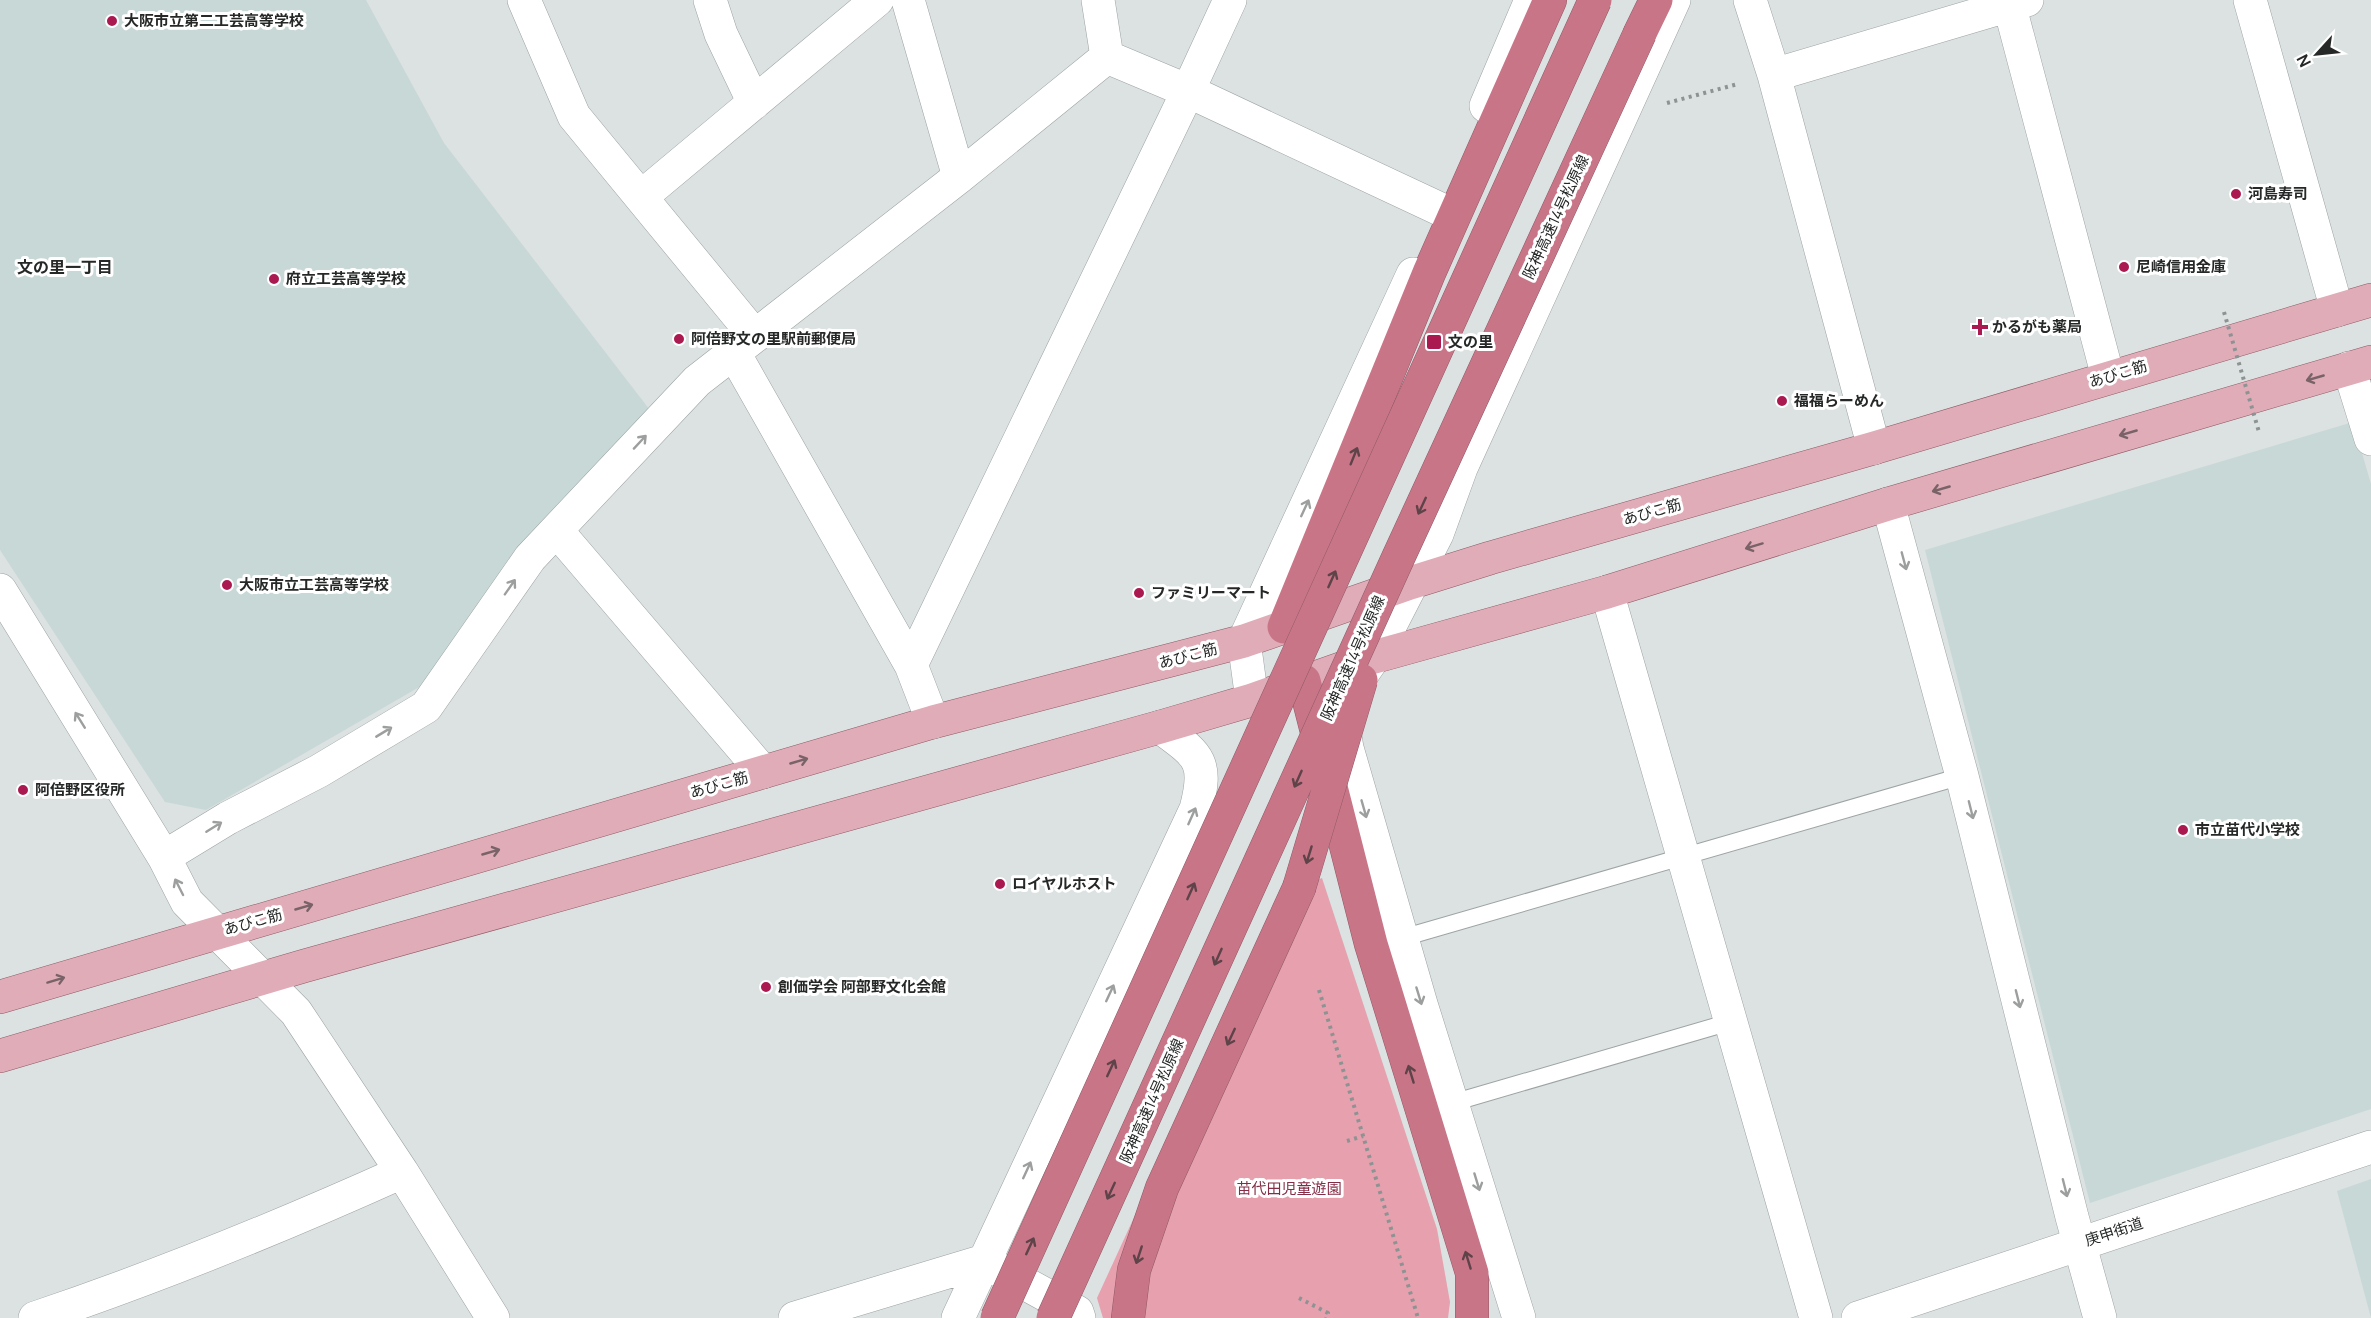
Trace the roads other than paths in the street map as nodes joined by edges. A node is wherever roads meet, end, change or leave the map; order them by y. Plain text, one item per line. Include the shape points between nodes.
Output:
1 (524, 0) edge
2 (710, 0) edge
3 (877, 0) edge
4 (908, 0) edge
5 (1098, 0) edge
6 (1230, 0) edge
7 (1530, 0) edge
8 (1550, 0) edge
9 (1595, 0) edge
10 (1656, 0) edge
11 (1674, 0) edge
12 (1750, 0) edge
13 (2250, 0) edge
14 (2014, 2) edge
15 (1107, 57) junction
16 (1774, 75) junction
17 (1188, 91) junction
18 (754, 103) junction
19 (959, 177) junction
20 (641, 197) junction
21 (1442, 210) junction
22 (2371, 300) edge
23 (2337, 310) junction
24 (745, 345) junction
25 (2360, 365) edge
26 (2108, 377) junction
27 (2371, 440) edge
28 (1874, 448) junction
29 (1888, 504) junction
30 (557, 531) junction
31 (1404, 570) junction
32 (0, 590) edge
33 (1607, 592) junction
34 (1284, 627) junction
35 (1244, 641) junction
36 (1374, 657) junction
37 (911, 666) junction
38 (1304, 681) junction
39 (1252, 700) junction
40 (933, 722) junction
41 (1160, 727) junction
42 (763, 772) junction
43 (1962, 776) junction
44 (164, 857) junction
45 (1683, 857) junction
46 (216, 932) junction
47 (1386, 941) junction
48 (263, 978) junction
49 (0, 997) edge
50 (1730, 1022) junction
51 (0, 1056) edge
52 (1452, 1103) junction
53 (2371, 1147) edge
54 (402, 1173) junction
55 (2079, 1244) junction
56 (984, 1261) junction
57 (1071, 1317) edge
58 (35, 1318) edge
59 (493, 1318) edge
60 (795, 1318) edge
61 (958, 1318) edge
62 (997, 1318) edge
63 (1128, 1318) edge
64 (1472, 1318) edge
65 (1520, 1318) edge
66 (1816, 1318) edge
67 (1858, 1318) edge
68 (2100, 1318) edge

1 - 20 street via 574,116
2 - 18 street via 721,34
3 - 18 street
4 - 19 street
5 - 15 street
6 - 17 street
7 - 21 street
34 -> 8 highway via 1429,273
62 -> 9 highway, bridge
10 -> 31 highway, 阪神高速14号松原線, bridge
11 - 31 street via 1461,468 1437,534
12 - 16 street
13 - 23 street
14 - 16 street
14 - 26 street
15 - 17 street
15 - 19 street
16 - 28 street
17 - 21 street
17 - 37 street
18 - 20 street
19 - 24 street
20 - 24 street
35 -> 21 street
22 - 23 main road, あびこ筋
23 - 26 main road, あびこ筋
30 -> 24 street via 697,381
24 - 37 street
25 - 27 street
25 -> 29 main road
26 - 28 main road, あびこ筋
28 - 31 main road, あびこ筋
29 -> 33 main road
29 -> 43 street
30 - 42 street
44 -> 30 street via 426,707 530,558
31 - 34 main road, あびこ筋
31 - 36 street
31 -> 57 highway, 阪神高速14号松原線, bridge
31 -> 63 highway, bridge via 1299,888 1162,1188 1134,1270
44 -> 32 street
33 - 36 main road
33 - 45 street
34 - 35 main road, あびこ筋
35 - 39 street
35 - 40 main road, あびこ筋
36 - 38 main road
36 -> 47 street via 1341,714
37 - 40 street
38 - 39 main road
38 - 47 highway
39 - 41 main road
42 -> 40 main road, あびこ筋
41 - 48 main road
56 -> 41 street via 1196,808 1203,783 1200,765 1192,750
46 -> 42 main road, あびこ筋
43 - 45 lane
43 -> 55 street
46 -> 44 street via 187,902
45 - 47 lane
45 - 50 street
46 - 48 street
49 -> 46 main road, あびこ筋
47 -> 52 street
64 -> 47 highway via 1472,1273
48 - 51 main road
48 - 54 street via 296,1012
50 - 52 lane
50 - 66 street
52 -> 65 street
53 - 55 street, 庚申街道
54 - 58 street via 317,1210
54 - 59 street
55 - 67 street, 庚申街道
55 - 68 street
56 - 57 street
56 - 60 street
56 - 61 street

